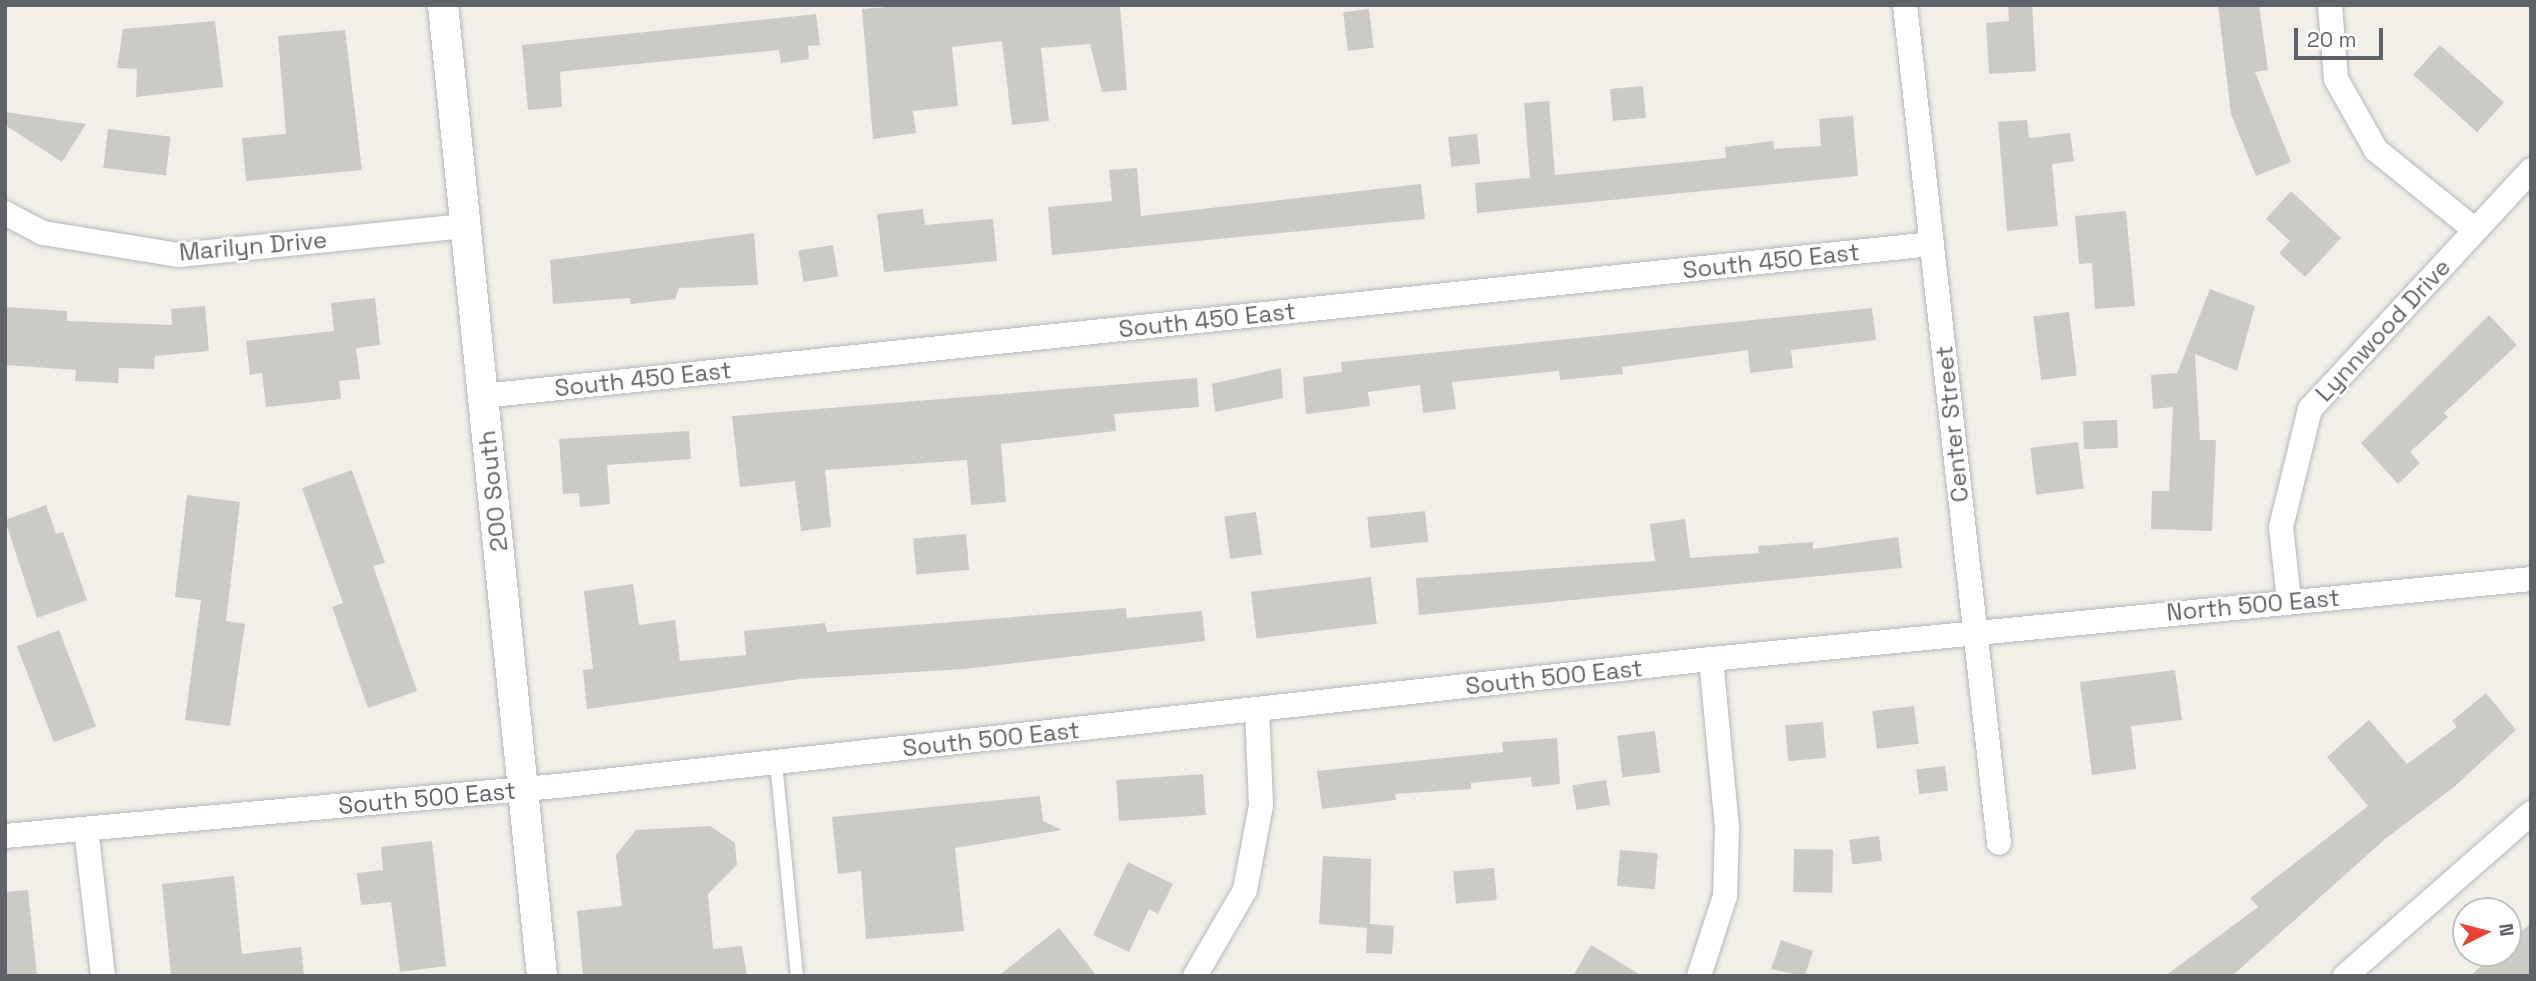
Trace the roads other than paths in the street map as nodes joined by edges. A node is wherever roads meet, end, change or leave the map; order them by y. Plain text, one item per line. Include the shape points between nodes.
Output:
1 (443, 5) edge
2 (1905, 5) edge
3 (2330, 5) edge
4 (2531, 170) edge
5 (5, 214) edge
6 (466, 226) junction
7 (2475, 230) junction
8 (1932, 243) junction
9 (483, 396) junction
10 (2531, 579) edge
11 (2289, 600) junction
12 (1975, 633) junction
13 (1711, 659) junction
14 (1257, 711) junction
15 (776, 762) junction
16 (523, 789) junction
17 (2531, 813) edge
18 (86, 829) junction
19 (5, 836) edge
20 (1999, 843) dead end
21 (103, 976) edge
22 (542, 976) edge
23 (797, 976) edge
24 (1195, 976) edge
25 (1699, 976) edge
26 (2345, 976) edge

1 - 6 street, 200 South
2 - 8 street, Center Street
3 - 7 street via 2336,79 2376,150
4 - 7 street, Lynnwood Drive
5 - 6 street, Marilyn Drive via 43,233 179,255
6 - 9 street, 200 South
7 - 11 street, Lynnwood Drive via 2310,409 2281,527
8 - 9 street, South 450 East
8 - 12 street, Center Street
9 - 16 street, 200 South
10 - 11 street, North 500 East
11 - 12 street, North 500 East
12 - 13 street, South 500 East
12 - 20 street, Center Street
13 - 14 street, South 500 East
13 - 25 street via 1726,882
14 - 15 street, South 500 East
14 - 24 street via 1261,805 1245,890
15 - 16 street, South 500 East
15 - 23 lane
16 - 18 street, South 500 East
16 - 22 street, 200 South
17 - 26 street
18 - 19 street, South 500 East
18 - 21 street

